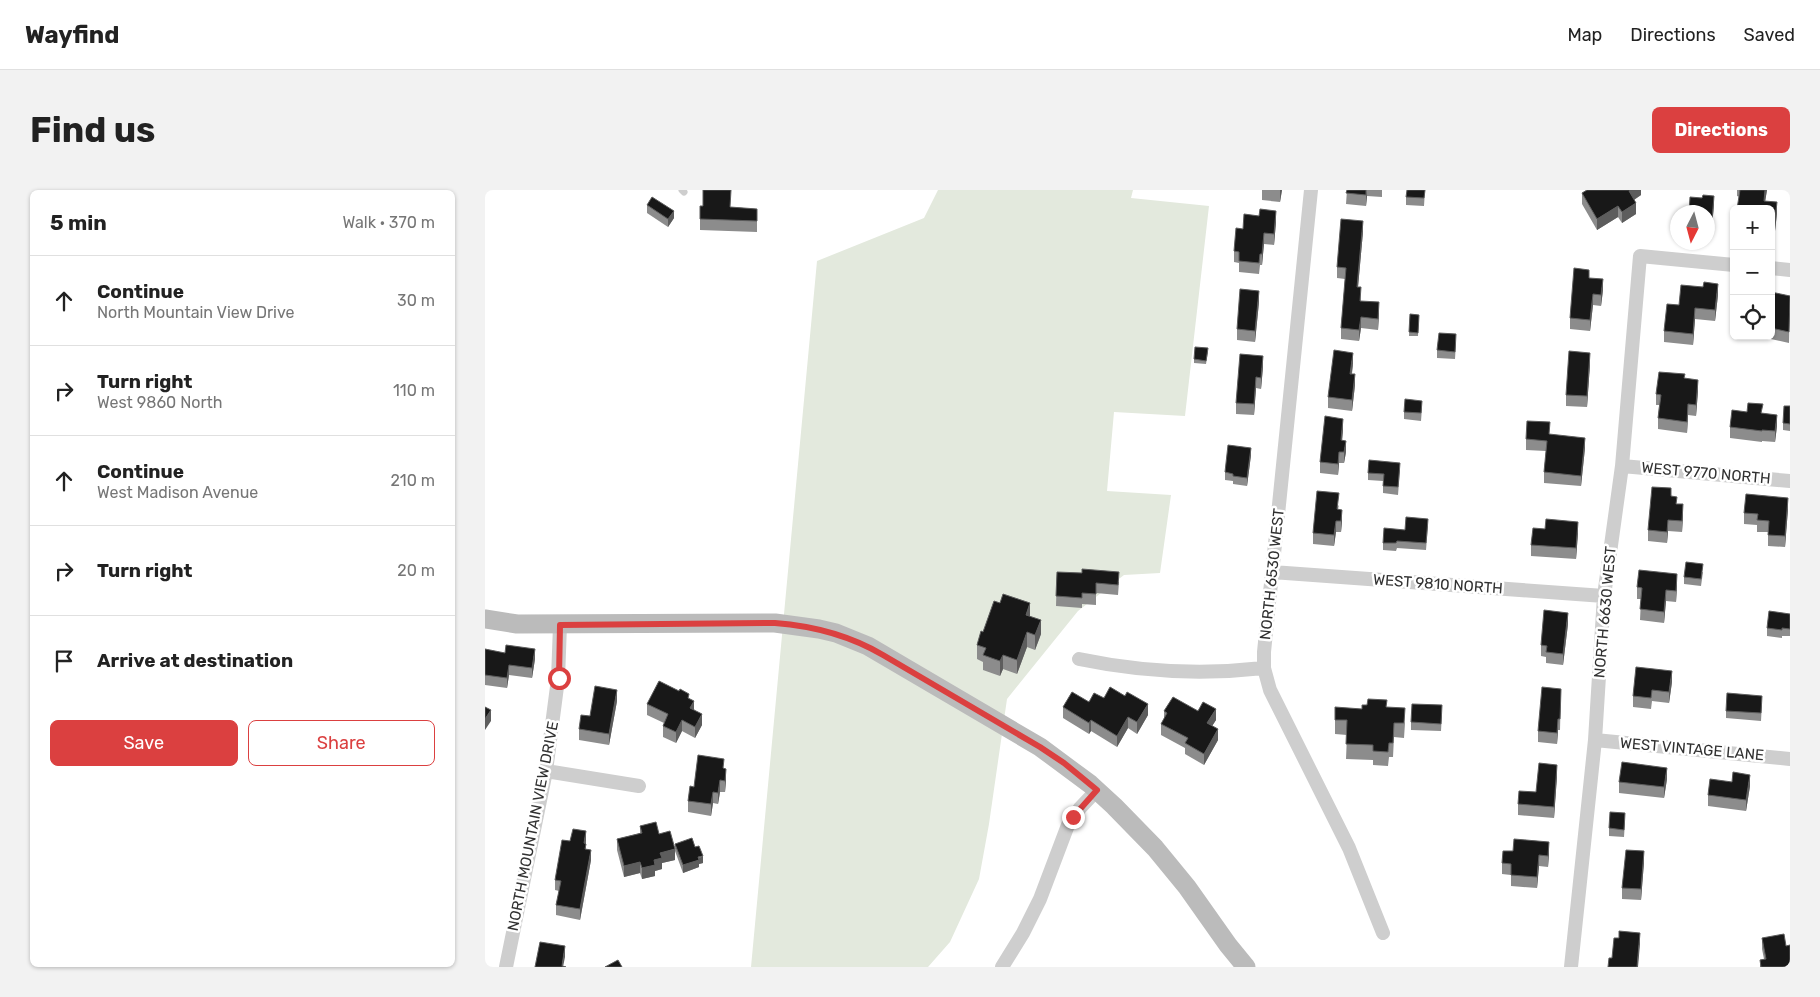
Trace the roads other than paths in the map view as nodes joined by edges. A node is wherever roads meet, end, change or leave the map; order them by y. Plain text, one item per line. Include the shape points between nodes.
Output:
1 (1311, 190) edge
2 (1730, 265) edge
3 (1775, 268) edge
4 (1790, 270) edge
5 (1622, 466) junction
6 (1790, 481) edge
7 (1272, 572) junction
8 (1604, 596) junction
9 (485, 619) edge
10 (560, 625) junction
11 (1079, 659) dead end
12 (1264, 668) junction
13 (1595, 740) junction
14 (1790, 759) edge
15 (546, 771) junction
16 (639, 786) dead end
17 (1097, 790) junction
18 (1383, 933) dead end
19 (506, 967) edge
20 (1002, 967) edge
21 (1246, 967) edge
22 (1571, 967) edge

1 - 7 street, NORTH 6530 WEST
2 - 5 street, NORTH 6630 WEST via 1640,256
3 - 4 street
5 - 6 street, WEST 9770 NORTH
5 - 8 street, NORTH 6630 WEST
7 - 8 street, WEST 9810 NORTH
7 - 12 street, NORTH 6530 WEST
8 - 13 street, NORTH 6630 WEST
9 - 10 street
10 - 15 street, NORTH MOUNTAIN VIEW DRIVE via 559,678
10 - 17 street via 793,624 836,633 868,646 1040,747
11 - 12 street via 1171,672
12 - 18 street, NORTH 6530 WEST via 1270,690 1349,848
13 - 14 street, WEST VINTAGE LANE
13 - 22 street, NORTH 6630 WEST
15 - 16 street
15 - 19 street, NORTH MOUNTAIN VIEW DRIVE
17 - 20 street via 1068,825 1040,900
17 - 21 street via 1155,848

